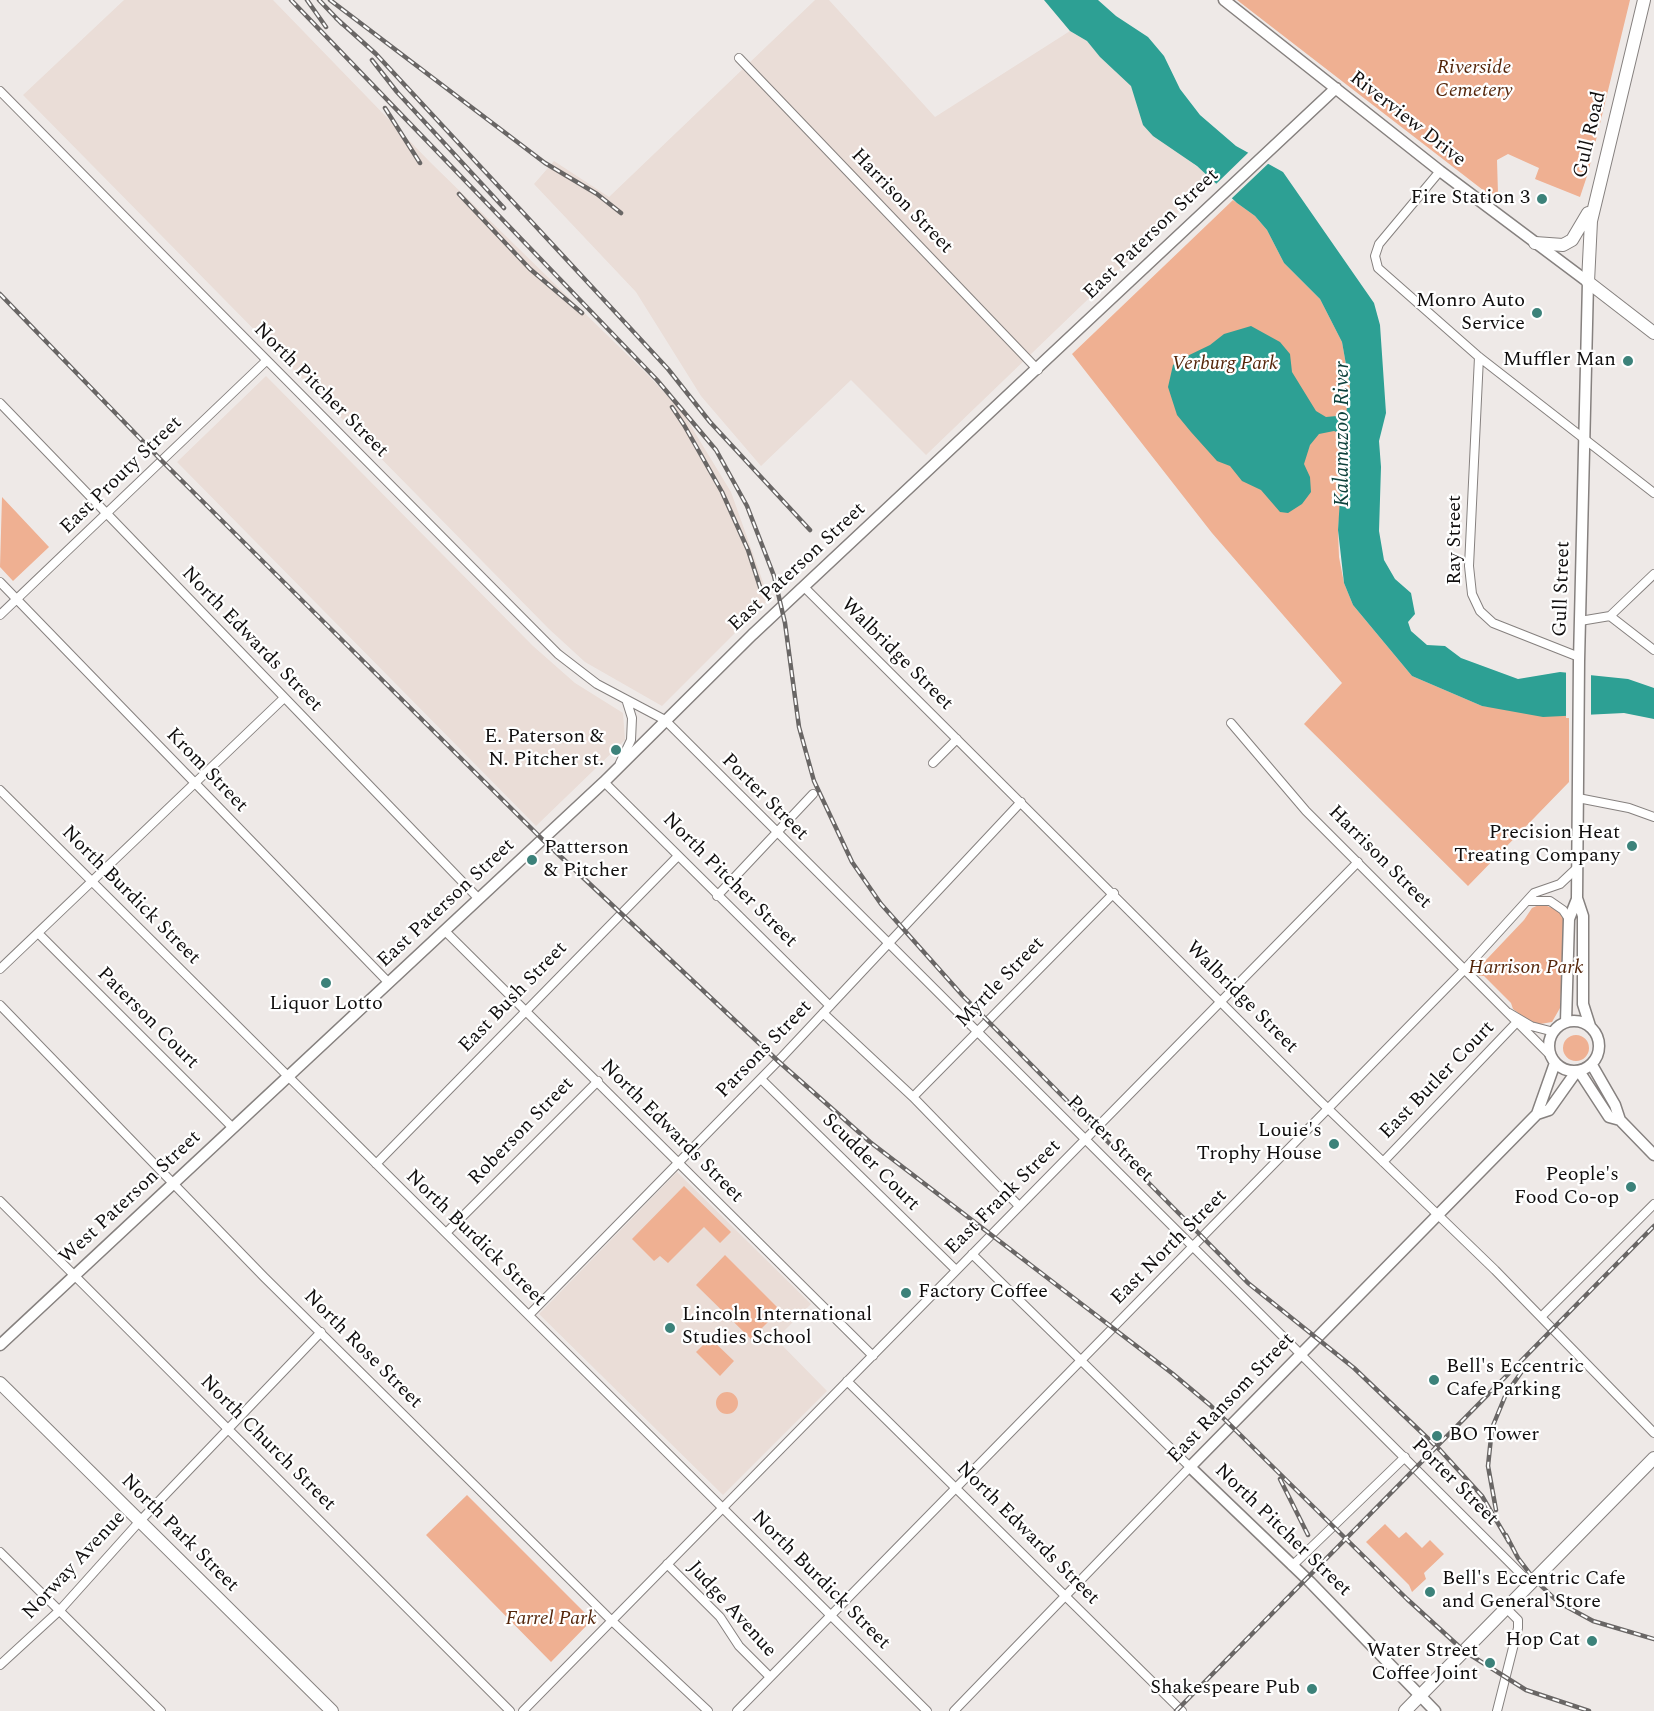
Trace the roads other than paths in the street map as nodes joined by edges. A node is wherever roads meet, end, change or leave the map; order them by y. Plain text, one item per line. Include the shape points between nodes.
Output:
1 (1224, 0) edge
2 (1644, 0) edge
3 (739, 58) dead end
4 (1336, 88) junction
5 (0, 91) edge
6 (1440, 171) junction
7 (1597, 196) junction
8 (1534, 243) junction
9 (1588, 282) junction
10 (1654, 333) edge
11 (1479, 357) junction
12 (266, 361) junction
13 (1038, 370) junction
14 (0, 403) edge
15 (1586, 440) junction
16 (1654, 493) edge
17 (107, 514) junction
18 (1654, 574) edge
19 (0, 582) edge
20 (804, 587) junction
21 (17, 599) junction
22 (0, 615) edge
23 (1610, 616) junction
24 (1580, 621) junction
25 (1654, 650) edge
26 (1579, 659) junction
27 (284, 698) junction
28 (627, 702) junction
29 (665, 720) junction
30 (1231, 723) dead end
31 (957, 739) junction
32 (933, 763) dead end
33 (619, 766) junction
34 (604, 782) junction
35 (194, 783) junction
36 (0, 790) edge
37 (813, 794) dead end
38 (1578, 798) junction
39 (1021, 802) junction
40 (1654, 817) edge
41 (777, 834) junction
42 (678, 856) junction
43 (1358, 862) junction
44 (1578, 867) junction
45 (92, 881) junction
46 (1114, 893) junction
47 (717, 896) junction
48 (1577, 898) junction
49 (479, 899) junction
50 (1529, 901) junction
51 (1569, 919) junction
52 (445, 931) junction
53 (38, 933) junction
54 (886, 943) junction
55 (0, 969) edge
56 (1464, 970) junction
57 (389, 983) junction
58 (1221, 1001) junction
59 (0, 1005) edge
60 (830, 1005) junction
61 (526, 1011) junction
62 (823, 1013) junction
63 (1508, 1013) junction
64 (1566, 1022) junction
65 (1516, 1023) junction
66 (1590, 1026) junction
67 (976, 1031) junction
68 (1554, 1032) junction
69 (1553, 1060) junction
70 (1592, 1065) junction
71 (1577, 1071) junction
72 (286, 1076) junction
73 (761, 1078) junction
74 (598, 1081) junction
75 (913, 1097) junction
76 (1329, 1109) junction
77 (1537, 1114) junction
78 (1620, 1120) junction
79 (233, 1128) junction
80 (1085, 1140) junction
81 (1654, 1155) edge
82 (1383, 1162) junction
83 (376, 1164) junction
84 (679, 1164) junction
85 (173, 1184) junction
86 (0, 1201) edge
87 (1654, 1204) edge
88 (1019, 1206) junction
89 (1437, 1215) junction
90 (446, 1233) junction
91 (1194, 1246) junction
92 (972, 1254) junction
93 (956, 1270) junction
94 (75, 1275) junction
95 (530, 1315) junction
96 (1541, 1317) junction
97 (321, 1332) junction
98 (0, 1345) edge
99 (1300, 1353) junction
100 (873, 1356) junction
101 (1081, 1361) junction
102 (847, 1381) junction
103 (0, 1383) edge
104 (228, 1428) junction
105 (1654, 1432) edge
106 (1405, 1457) junction
107 (1654, 1458) edge
108 (1190, 1467) junction
109 (956, 1488) junction
110 (723, 1507) junction
111 (139, 1522) junction
112 (0, 1552) edge
113 (667, 1564) junction
114 (1292, 1566) junction
115 (1530, 1583) junction
116 (1066, 1596) junction
117 (1506, 1608) junction
118 (60, 1610) junction
119 (832, 1615) junction
120 (611, 1620) junction
121 (0, 1665) edge
122 (770, 1677) junction
123 (1420, 1695) junction
124 (161, 1711) edge
125 (332, 1711) edge
126 (510, 1711) edge
127 (523, 1711) edge
128 (708, 1711) edge
129 (737, 1711) edge
130 (927, 1711) edge
131 (954, 1711) edge
132 (1182, 1711) edge
133 (1405, 1711) edge
134 (1435, 1711) edge
135 (1497, 1711) edge

1 - 4 street, Riverview Drive
2 - 7 main road, Gull Road
3 - 13 street, Harrison Street
4 - 6 street, Riverview Drive
4 - 13 street, East Paterson Street
5 - 12 street, North Pitcher Street
6 - 8 street, Riverview Drive
6 - 11 street via 1390,230 1375,256 1383,274
7 - 8 main road via 1579,234 1572,240 1563,244
7 - 9 main road, Gull Road via 1588,245
8 - 9 street, Riverview Drive
9 - 10 main road, Riverview Drive
9 - 15 street, Gull Street
11 - 15 street
11 - 26 street, Ray Street via 1469,566 1472,594 1493,623
12 - 17 street, East Prouty Street
12 - 28 street, North Pitcher Street via 558,654 575,670
13 - 20 street, East Paterson Street
14 - 17 street, North Edwards Street
15 - 16 street
15 - 24 street, Gull Street
17 - 21 street, East Prouty Street
17 - 27 street, North Edwards Street
18 - 23 street
19 - 21 street, Krom Street
20 - 29 street, East Paterson Street
20 - 31 street, Walbridge Street
21 - 22 street, East Prouty Street
21 - 35 street, Krom Street
23 - 24 street
23 - 25 street
24 - 26 street, Gull Street
26 - 38 street, Gull Street
27 - 35 street
27 - 49 street, North Edwards Street
28 - 29 street, North Pitcher Street
28 - 33 street via 632,717 631,740
29 - 33 street, East Paterson Street
29 - 41 street, Porter Street
30 - 43 street, Harrison Street via 1306,811
31 - 32 street
31 - 39 street, Walbridge Street
33 - 34 street, East Paterson Street
34 - 42 street, North Pitcher Street
34 - 49 street, East Paterson Street
35 - 45 street
35 - 57 street, Krom Street
36 - 45 street, North Burdick Street
37 - 41 street
38 - 40 street
38 - 44 street, Gull Street
39 - 46 street, Walbridge Street
39 - 54 street, Parsons Street
41 - 47 street
41 - 54 street, Porter Street
42 - 47 street, North Pitcher Street
42 - 61 street, East Bush Street
43 - 56 street, Harrison Street
43 - 58 street, East Frank Street
44 - 48 street, Gull Street
44 - 50 street, East North Street via 1560,884 1534,893
45 - 53 street
45 - 72 street, North Burdick Street
46 - 58 street, Walbridge Street
46 - 67 street, Myrtle Street
47 - 60 street, North Pitcher Street
48 - 51 street, Gull Street
48 - 66 street, Gull Street via 1583,916 1583,1004
49 - 52 street, East Paterson Street
50 - 51 street via 1550,902
50 - 56 street, East North Street
51 - 64 street, Gull Street
52 - 57 street, East Paterson Street
52 - 61 street, North Edwards Street
53 - 55 street
53 - 79 street, Paterson Court
54 - 60 street, Parsons Street
54 - 67 street, Porter Street
56 - 63 street, Harrison Street
56 - 76 street, East North Street
57 - 72 street, East Paterson Street
58 - 76 street, Walbridge Street
58 - 80 street, East Frank Street
59 - 85 street, North Rose Street
60 - 62 street, Parsons Street
61 - 74 street, North Edwards Street
61 - 83 street, East Bush Street
62 - 73 street, Parsons Street
62 - 75 street
63 - 65 street, Harrison Street
63 - 68 street, Harrison Street via 1531,1026
64 - 66 street
64 - 68 street
65 - 69 street, Harrison Street
65 - 82 street, East Butler Court
66 - 70 street via 1599,1041
67 - 75 street, Myrtle Street
67 - 80 street, Porter Street
68 - 69 street via 1550,1040
69 - 71 street via 1561,1068
69 - 77 street, East Ransom Street
70 - 71 street
70 - 78 street
71 - 77 street, East Ransom Street via 1549,1110
71 - 78 street via 1609,1117
72 - 79 street, West Paterson Street
72 - 83 street, North Burdick Street
73 - 84 street, Parsons Street
73 - 93 street, Scudder Court
74 - 84 street, North Edwards Street
74 - 90 street, Roberson Street
75 - 88 street
76 - 82 street, Walbridge Street
76 - 91 street, East North Street
77 - 89 street, East Ransom Street
78 - 81 street
79 - 85 street, West Paterson Street
80 - 88 street, East Frank Street
80 - 91 street, Porter Street
82 - 89 street, Walbridge Street
83 - 90 street, North Burdick Street
84 - 95 street, Parsons Street
84 - 100 street, North Edwards Street
85 - 94 street, West Paterson Street
85 - 97 street, North Rose Street
86 - 94 street, North Church Street
87 - 96 street
88 - 92 street, East Frank Street
89 - 96 street, Walbridge Street
89 - 99 street, East Ransom Street
90 - 95 street, North Burdick Street
91 - 99 street, Porter Street
91 - 101 street, East North Street
92 - 93 street, East Frank Street
92 - 101 street, North Pitcher Street
93 - 100 street, East Frank Street
94 - 98 street, West Paterson Street
94 - 104 street, North Church Street
95 - 110 street, North Burdick Street
96 - 105 street, Walbridge Street
97 - 104 street, Norway Avenue
97 - 120 street, North Rose Street
99 - 106 street, Porter Street
99 - 108 street, East Ransom Street
100 - 102 street, East Frank Street
101 - 108 street, North Pitcher Street
101 - 109 street, East North Street
102 - 109 street, North Edwards Street
102 - 110 street, East Frank Street
103 - 111 main road, North Park Street
104 - 111 street, Norway Avenue
104 - 126 street, North Church Street
106 - 114 street
106 - 115 street, Porter Street
107 - 115 main road
108 - 114 street, North Pitcher Street
108 - 116 street, East Ransom Street
109 - 116 street, North Edwards Street
109 - 119 street, East North Street
110 - 113 street, East Frank Street
110 - 119 street, North Burdick Street
111 - 118 street, Norway Avenue
111 - 125 main road, North Park Street
112 - 118 street
113 - 120 street, East Frank Street
113 - 122 street, Judge Avenue via 720,1617 739,1646
114 - 123 street, North Pitcher Street
115 - 117 main road
116 - 131 street, East Ransom Street
116 - 132 street, North Edwards Street
117 - 123 main road
117 - 135 street via 1518,1620 1518,1628
118 - 121 street, Norway Avenue
118 - 124 street
119 - 122 street, East North Street
119 - 130 street, North Burdick Street
120 - 127 street, East Frank Street
120 - 128 street, North Rose Street
122 - 129 street, East North Street
123 - 133 main road
123 - 134 street, North Pitcher Street

